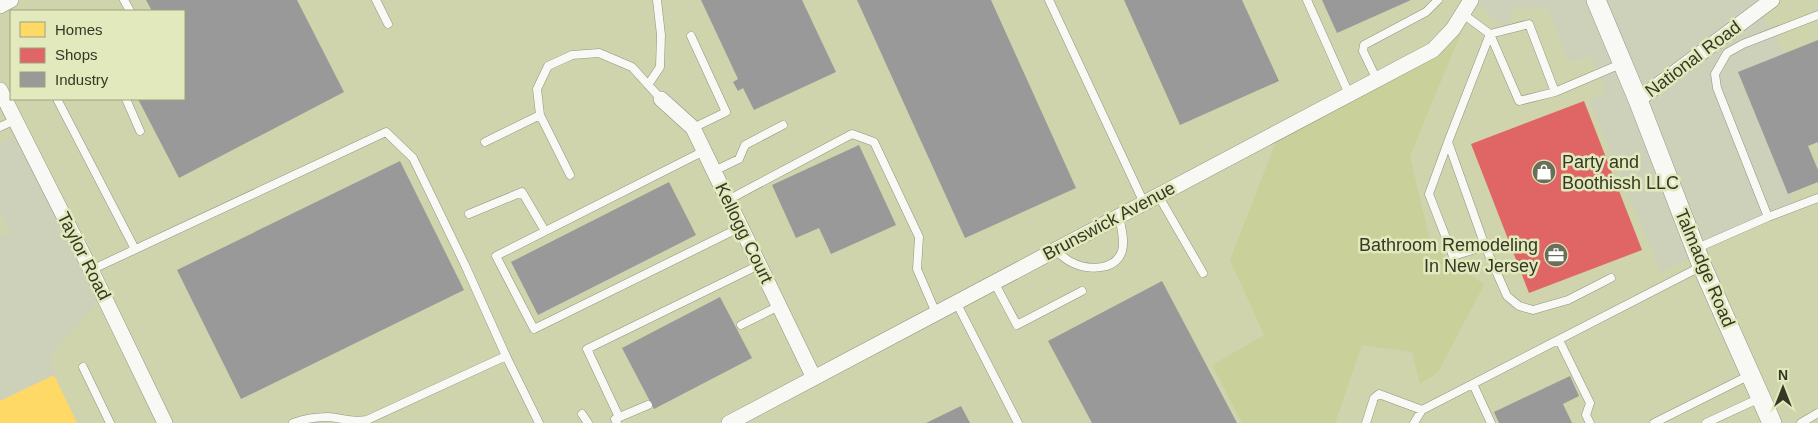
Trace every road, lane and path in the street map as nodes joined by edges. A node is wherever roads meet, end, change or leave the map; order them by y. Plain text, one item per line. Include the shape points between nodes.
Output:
1 (11, 0) edge
2 (376, 0) edge
3 (657, 0) edge
4 (1049, 0) edge
5 (1307, 0) edge
6 (1438, 0) edge
7 (1471, 0) edge
8 (1596, 0) edge
9 (1772, 0) edge
10 (0, 6) edge
11 (1463, 14) junction
12 (1818, 16) edge
13 (388, 24) dead end
14 (1490, 34) junction
15 (691, 36) dead end
16 (1623, 63) junction
17 (1377, 80) junction
18 (648, 85) junction
19 (0, 90) edge
20 (1555, 92) junction
21 (1349, 94) junction
22 (661, 99) joint
23 (58, 100) edge
24 (126, 100) edge
25 (1638, 100) junction
26 (540, 115) junction
27 (15, 120) junction
28 (783, 125) dead end
29 (0, 127) edge
30 (693, 128) junction
31 (140, 131) dead end
32 (485, 142) dead end
33 (1448, 142) junction
34 (704, 152) junction
35 (714, 171) junction
36 (570, 175) dead end
37 (1158, 195) junction
38 (1818, 198) edge
39 (728, 200) junction
40 (1144, 203) junction
41 (469, 214) dead end
42 (1119, 216) junction
43 (1768, 217) junction
44 (741, 227) junction
45 (545, 231) junction
46 (1485, 246) junction
47 (135, 249) junction
48 (1695, 249) junction
49 (1055, 250) junction
50 (760, 265) junction
51 (1702, 266) junction
52 (91, 270) junction
53 (1203, 273) dead end
54 (1611, 278) dead end
55 (994, 282) junction
56 (1082, 291) dead end
57 (956, 302) junction
58 (779, 306) junction
59 (936, 313) junction
60 (741, 325) dead end
61 (1559, 340) junction
62 (506, 356) junction
63 (83, 367) dead end
64 (1750, 374) junction
65 (814, 378) junction
66 (1473, 384) junction
67 (1760, 398) junction
68 (648, 405) dead end
69 (1422, 410) junction
70 (1818, 413) edge
71 (582, 414) dead end
72 (746, 419) edge
73 (617, 420) edge
74 (110, 423) edge
75 (165, 423) edge
76 (293, 423) edge
77 (539, 423) edge
78 (588, 423) edge
79 (607, 423) edge
80 (729, 423) edge
81 (1018, 423) edge
82 (1366, 423) edge
83 (1414, 423) edge
84 (1491, 423) edge
85 (1590, 423) edge
86 (1654, 423) edge
87 (1706, 423) edge
88 (1772, 423) edge
89 (1802, 423) edge

1 - 10 street
2 - 13 lane
3 - 18 lane via 660,66
4 - 40 lane
5 - 21 lane
6 - 17 lane via 1426,12 1364,45 1363,52
7 - 11 street, Brunswick Avenue
8 - 16 street, Talmadge Road
9 - 25 street, National Road
11 - 14 lane
11 - 17 street, Brunswick Avenue via 1433,50
12 - 43 lane via 1727,52 1715,74 1717,88
14 - 20 lane via 1519,101
14 - 20 lane via 1528,24
14 - 33 lane
15 - 30 lane via 726,112
16 - 20 lane
16 - 25 street, Talmadge Road
17 - 21 street, Brunswick Avenue
18 - 22 lane
18 - 26 lane via 632,67 600,53 572,55 548,66 537,90
19 - 27 street, Taylor Road
21 - 37 street, Brunswick Avenue
22 - 30 street, Kellogg Court
23 - 47 lane
24 - 31 lane
25 - 48 street, Talmadge Road
26 - 32 lane
26 - 36 lane
27 - 29 lane
27 - 52 street, Taylor Road
28 - 35 lane via 745,145 739,159
30 - 34 street, Kellogg Court
33 - 46 lane
33 - 46 lane via 1429,194 1453,256
34 - 35 street, Kellogg Court
34 - 45 lane
35 - 39 street, Kellogg Court
37 - 40 street, Brunswick Avenue
37 - 53 lane
38 - 43 lane
39 - 44 street, Kellogg Court
39 - 59 lane via 852,134 874,142 919,237 917,269
40 - 42 street, Brunswick Avenue
41 - 45 lane via 522,192
42 - 49 street, Brunswick Avenue
42 - 49 lane via 1124,240 1122,252 1109,265 1079,266
43 - 48 lane
44 - 45 lane via 534,329 496,256
44 - 50 street, Kellogg Court
46 - 54 lane via 1507,296 1519,306 1534,310 1568,300
47 - 52 lane
47 - 62 lane via 386,132 413,158
48 - 51 street, Talmadge Road
49 - 55 street, Brunswick Avenue
50 - 58 street, Kellogg Court
50 - 73 lane via 587,350
51 - 61 lane
51 - 64 street, Talmadge Road
52 - 75 street, Taylor Road
55 - 56 lane via 1017,325
55 - 57 street, Brunswick Avenue
57 - 59 street, Brunswick Avenue
57 - 81 lane
58 - 60 lane
58 - 65 street, Kellogg Court
59 - 65 street, Brunswick Avenue
61 - 66 lane
61 - 85 lane via 1590,403 1586,414
62 - 76 lane via 367,420 353,423 327,417
62 - 77 lane
63 - 74 lane
64 - 67 street, Talmadge Road
64 - 86 lane
65 - 72 street, Brunswick Avenue
66 - 69 lane
66 - 84 lane
67 - 87 lane
67 - 88 street, Talmadge Road
68 - 73 lane
69 - 82 lane via 1379,394 1374,398
69 - 83 lane
70 - 89 lane
71 - 78 lane
72 - 80 street, Brunswick Avenue
73 - 79 lane

